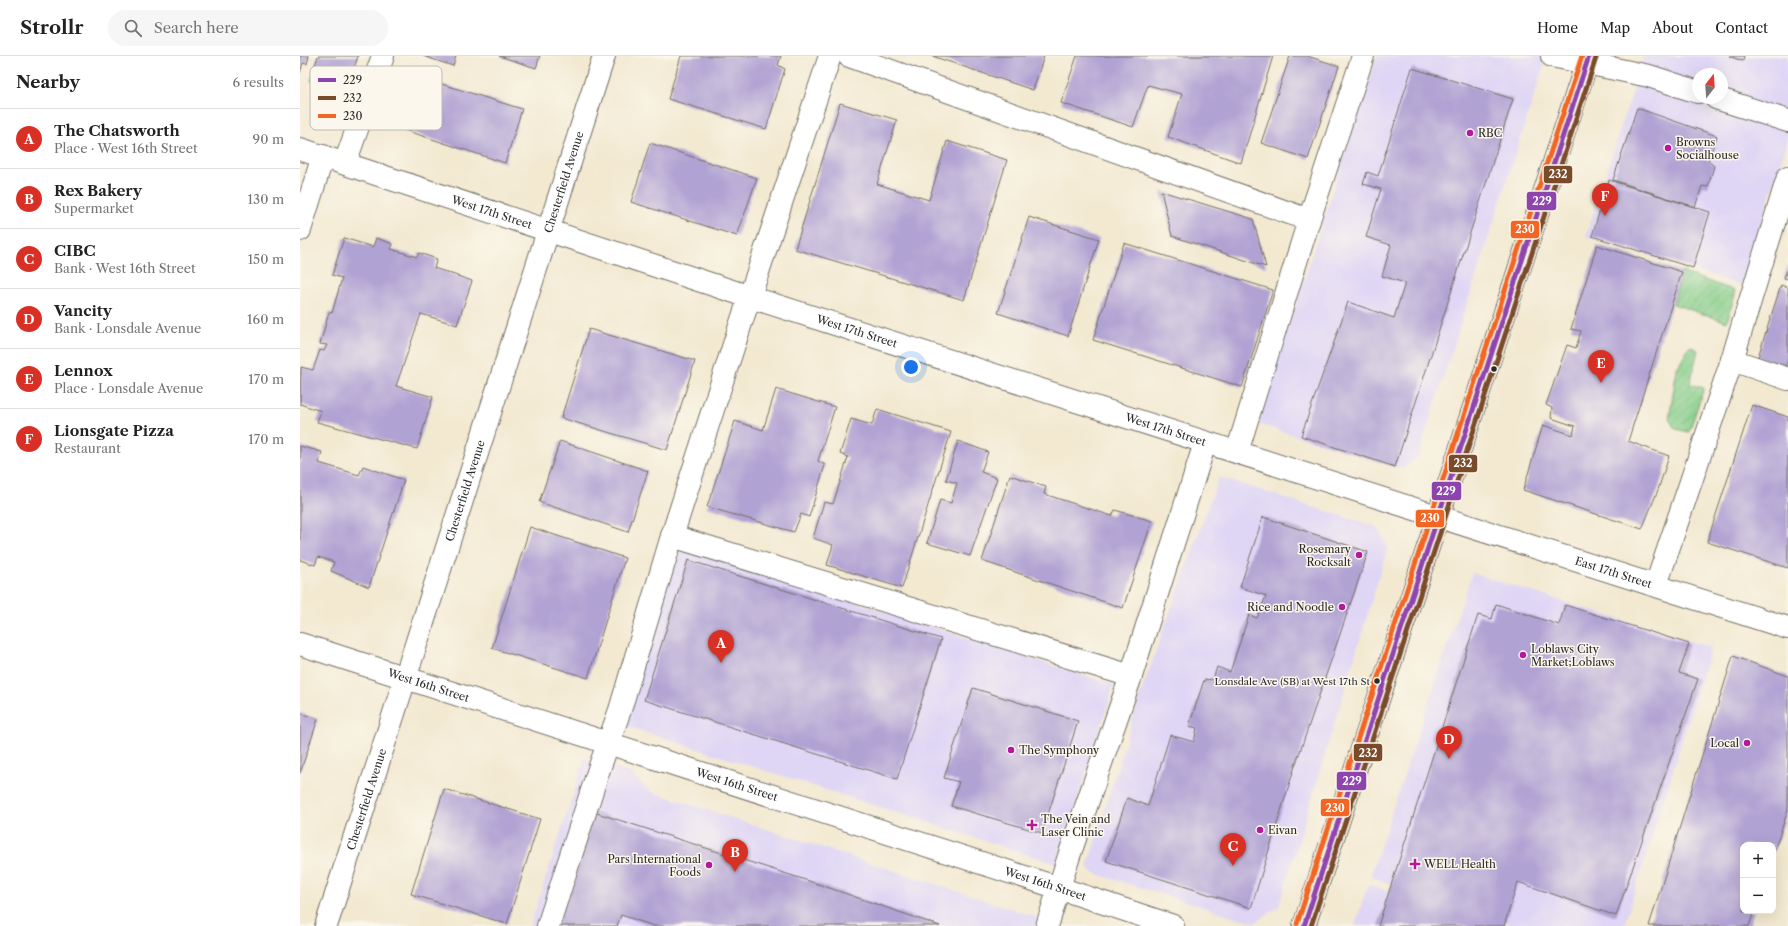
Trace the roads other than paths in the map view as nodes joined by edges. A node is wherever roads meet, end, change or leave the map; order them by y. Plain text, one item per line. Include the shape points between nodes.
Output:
1 (383, 56) edge
2 (604, 56) edge
3 (830, 56) edge
4 (849, 56) edge
5 (1363, 56) edge
6 (1552, 56) edge
7 (1587, 60) edge
8 (379, 66) edge
9 (1692, 90) edge
10 (1728, 102) edge
11 (1788, 121) edge
12 (357, 130) edge
13 (300, 149) edge
14 (323, 156) junction
15 (345, 163) junction
16 (1788, 177) edge
17 (1309, 220) junction
18 (548, 229) junction
19 (300, 230) edge
20 (750, 297) junction
21 (1732, 360) junction
22 (1788, 379) edge
23 (1205, 443) junction
24 (1237, 452) junction
25 (1439, 517) junction
26 (672, 536) junction
27 (1656, 585) junction
28 (1788, 628) edge
29 (300, 644) edge
30 (1131, 676) junction
31 (405, 678) junction
32 (608, 742) junction
33 (1059, 888) junction
34 (326, 926) edge
35 (548, 926) edge
36 (1047, 926) edge
37 (1173, 926) edge
38 (1304, 926) edge

1 - 8 street
2 - 18 street, Chesterfield Avenue
3 - 20 street
4 - 17 street
5 - 17 street
6 - 7 street
7 - 9 street
7 - 25 street
10 - 11 street
12 - 15 street
13 - 14 street, West 17th Street
14 - 15 street, West 17th Street
14 - 19 street
15 - 18 street, West 17th Street
16 - 21 street
17 - 24 street
18 - 20 street, West 17th Street
18 - 31 street, Chesterfield Avenue
20 - 23 street, West 17th Street
20 - 26 street
21 - 22 street
21 - 27 street
23 - 24 street, West 17th Street
23 - 30 street
24 - 25 street, West 17th Street
25 - 27 street, East 17th Street
25 - 38 street
26 - 30 street
26 - 32 street
27 - 28 street, East 17th Street
29 - 31 street, West 16th Street
30 - 33 street
31 - 32 street, West 16th Street
31 - 34 street, Chesterfield Avenue
32 - 33 street, West 16th Street
32 - 35 street
33 - 36 street
33 - 37 street, West 16th Street

